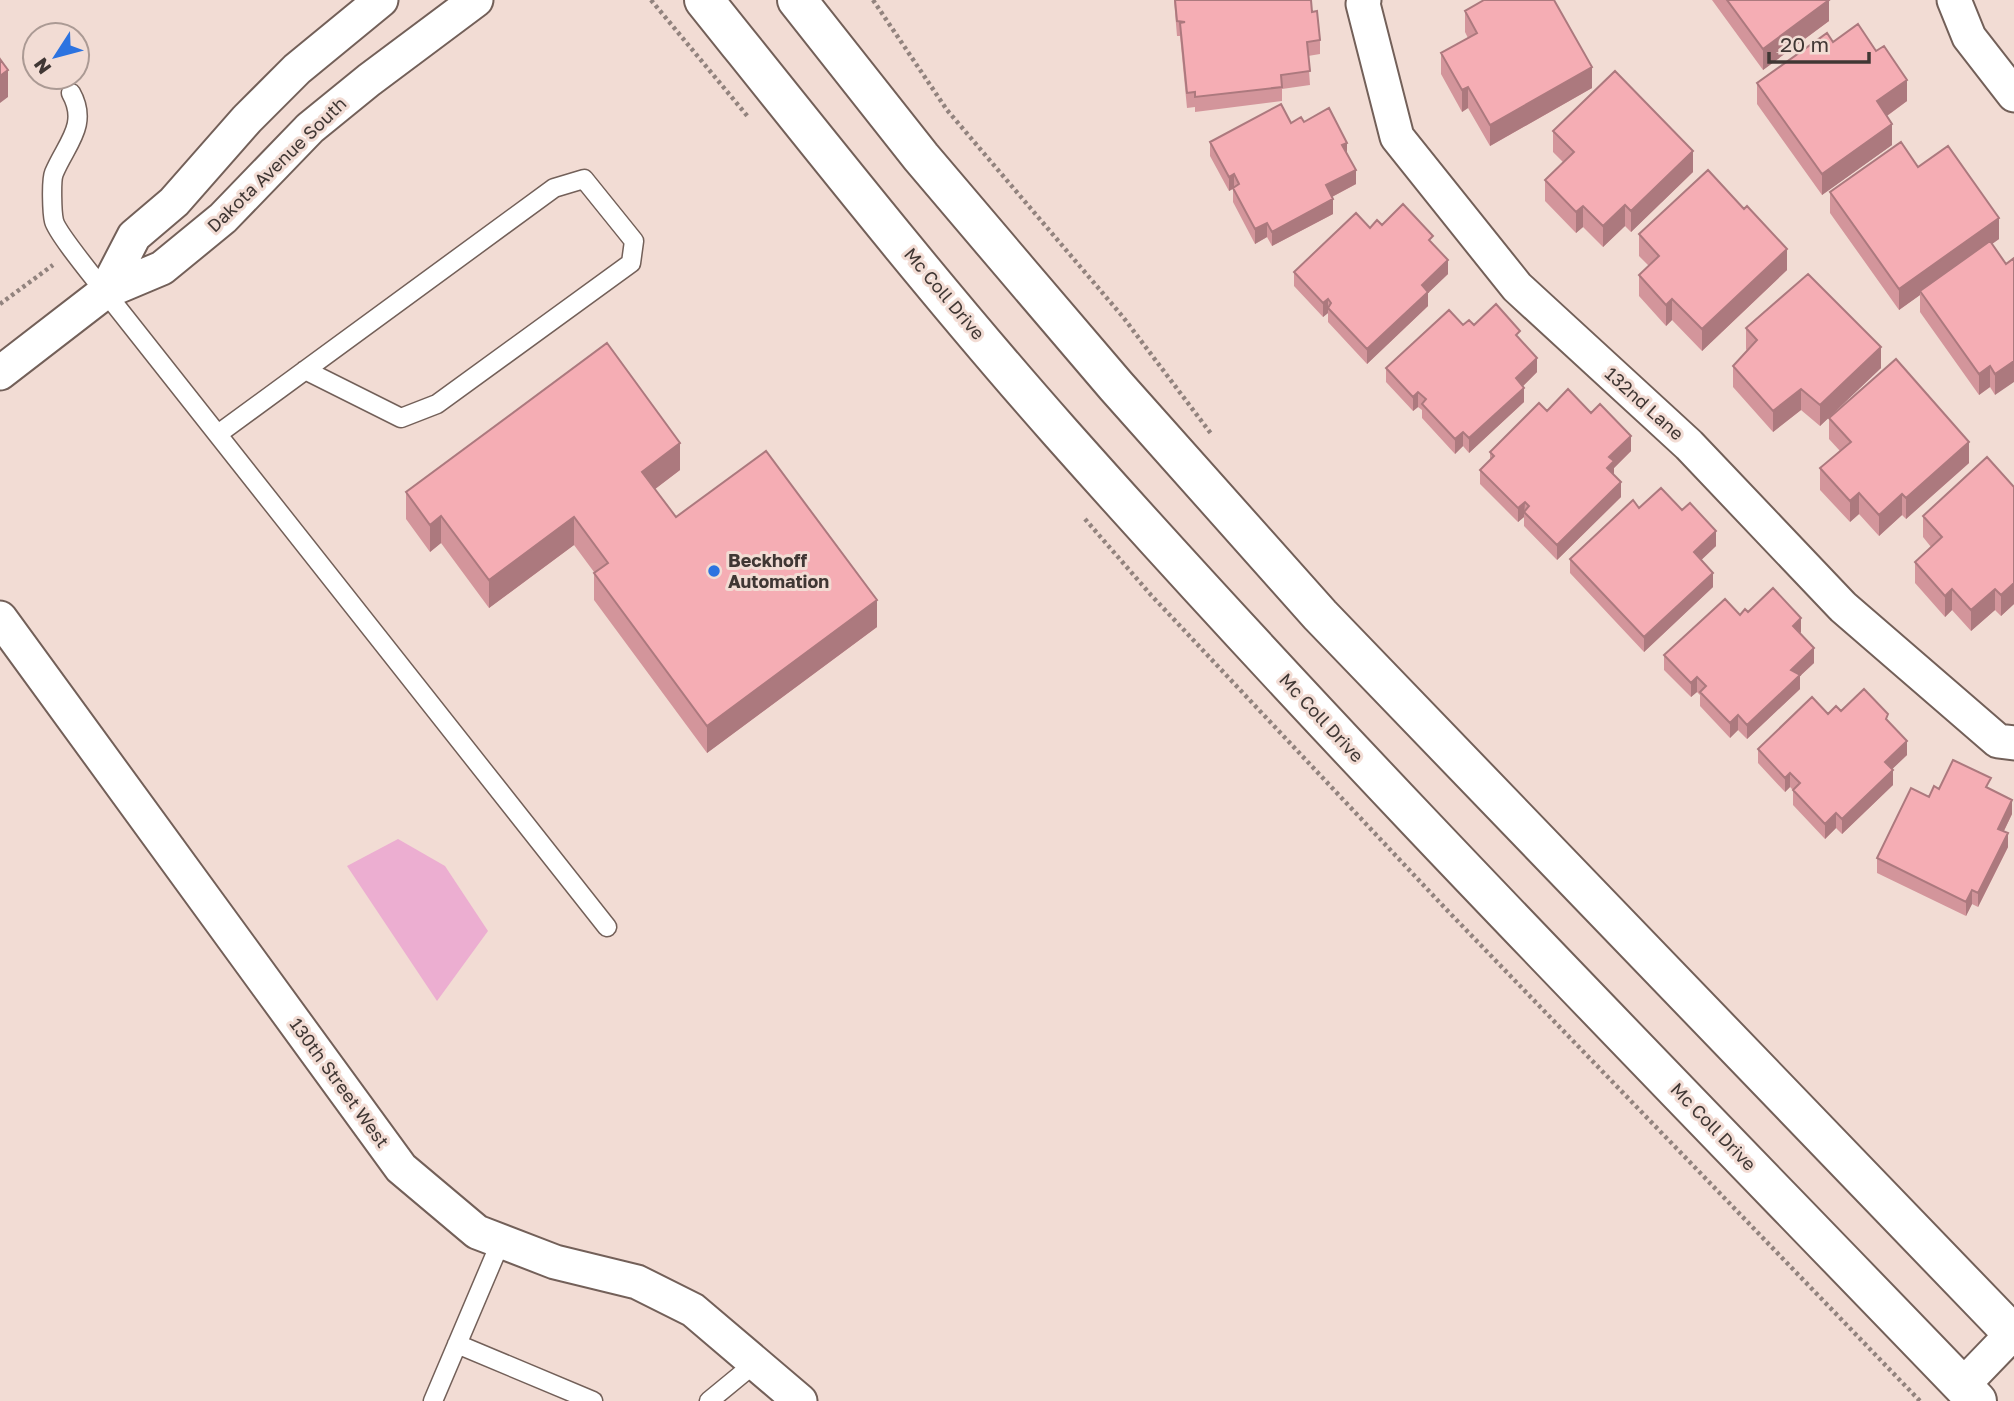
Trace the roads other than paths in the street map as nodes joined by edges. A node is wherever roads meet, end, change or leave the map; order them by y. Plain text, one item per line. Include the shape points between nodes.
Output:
1 (382, 0) edge
2 (476, 0) edge
3 (704, 0) edge
4 (797, 0) edge
5 (1364, 0) edge
6 (1954, 0) edge
7 (71, 93) dead end
8 (2014, 95) edge
9 (105, 292) junction
10 (305, 370) junction
11 (0, 373) edge
12 (218, 434) junction
13 (0, 618) edge
14 (2014, 743) edge
15 (607, 927) dead end
16 (501, 1241) junction
17 (2014, 1334) edge
18 (457, 1344) junction
19 (754, 1364) junction
20 (1969, 1394) edge
21 (433, 1401) edge
22 (593, 1401) edge
23 (709, 1401) edge
24 (800, 1401) edge

1 - 9 street, Dakota Avenue South via 297,69 174,202 134,236
2 - 9 street, Dakota Avenue South via 310,128 223,218 162,268
3 - 20 main road, Mc Coll Drive via 961,316 1230,619
4 - 17 main road via 1017,270 1320,615
5 - 14 street, 132nd Lane via 1397,137 1517,287 1689,445 1843,607 1998,741
6 - 8 street via 1969,37
7 - 9 lane via 79,117 53,176 54,222
9 - 11 street, Dakota Avenue South
9 - 12 lane
10 - 10 lane via 554,188 584,179 634,241 631,263 437,404 401,418
10 - 12 lane
12 - 15 lane
13 - 16 street, 130th Street West via 401,1167 477,1232
16 - 18 lane
16 - 19 street, 130th Street West via 555,1262 637,1283 693,1310
17 - 20 street
18 - 21 lane
18 - 22 lane
19 - 23 lane
19 - 24 street, 130th Street West

